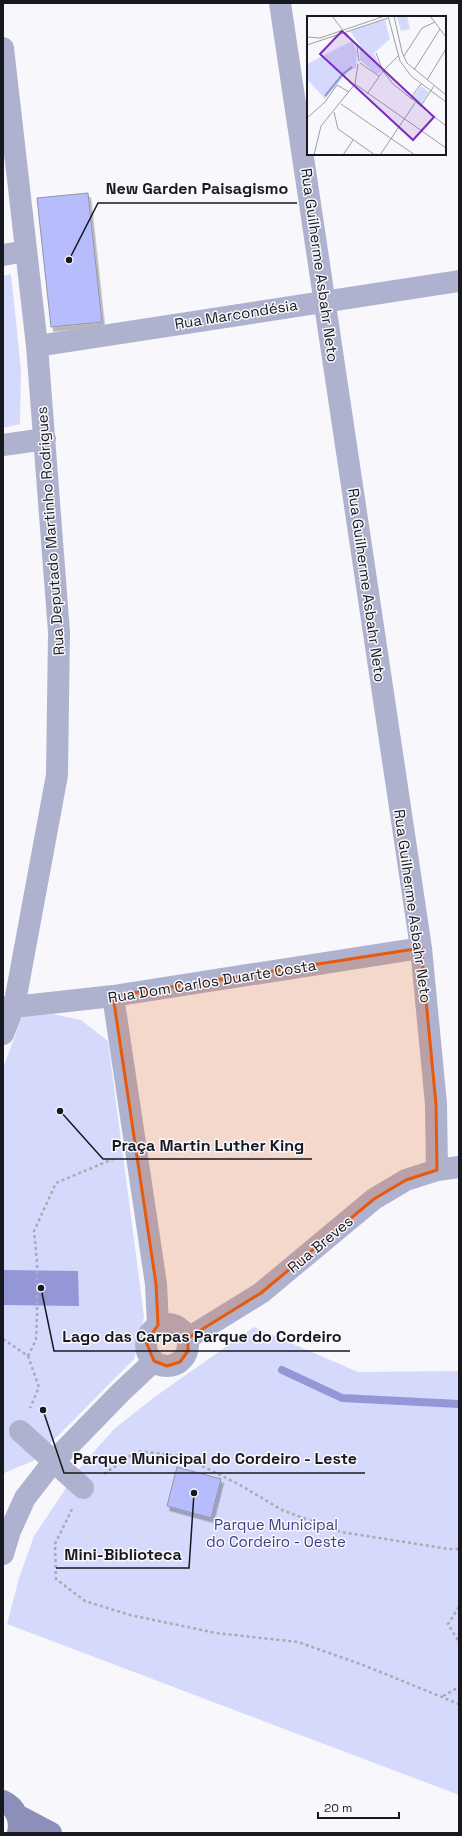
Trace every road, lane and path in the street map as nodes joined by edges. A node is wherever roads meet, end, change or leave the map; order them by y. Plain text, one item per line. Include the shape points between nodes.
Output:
1 (280, 3) edge
2 (3, 48) edge
3 (26, 251) junction
4 (3, 255) edge
5 (459, 281) edge
6 (325, 300) junction
7 (37, 346) junction
8 (44, 439) junction
9 (3, 445) edge
10 (421, 948) junction
11 (113, 996) junction
12 (8, 1007) edge
13 (3, 1034) edge
14 (138, 1152) junction
15 (459, 1167) edge
16 (437, 1170) junction
17 (158, 1325) junction
18 (3, 1338) edge
19 (188, 1338) junction
20 (28, 1356) junction
21 (154, 1361) junction
22 (20, 1431) joint
23 (53, 1462) junction
24 (83, 1488) junction
25 (459, 1549) edge
26 (3, 1554) edge
27 (459, 1606) edge
28 (459, 1642) edge
29 (459, 1687) edge
30 (442, 1696) junction
31 (459, 1704) edge
32 (13, 1817) edge
33 (52, 1833) edge

1 - 6 street, Rua Guilherme Asbahr Neto
2 - 3 street, Rua Deputado Martinho Rodrigues
3 - 4 street
3 - 7 street, Rua Deputado Martinho Rodrigues
5 - 6 street, Rua Marcondésia
6 - 7 street, Rua Marcondésia
6 - 10 street, Rua Guilherme Asbahr Neto
7 - 8 street, Rua Deputado Martinho Rodrigues
8 - 9 street
8 - 12 street, Rua Deputado Martinho Rodrigues via 59,632 57,775
10 - 11 street, Rua Dom Carlos Duarte Costa
10 - 16 street, Rua Guilherme Asbahr Neto via 436,1104
11 - 12 street, Rua Dom Carlos Duarte Costa
11 - 14 street
12 - 13 street, Rua Deputado Martinho Rodrigues
14 - 17 street via 156,1284
14 - 20 path via 124,1155 56,1183 34,1231 37,1262 36,1340
15 - 16 street, Rua Breves
16 - 19 street, Rua Breves via 406,1180 374,1199 261,1293
17 - 19 street via 165,1323 179,1326
17 - 21 street via 148,1335 146,1342 146,1349
18 - 20 path
19 - 21 street via 188,1351 180,1362 167,1366
20 - 22 path via 39,1387
21 - 23 street
22 - 23 street
23 - 24 street
23 - 26 street via 26,1498 10,1531
24 - 25 path via 137,1452 182,1456 240,1485 282,1510 341,1532
24 - 30 path via 55,1544 56,1579 84,1601 130,1615 216,1633 298,1642
27 - 28 path via 448,1624
29 - 30 path
30 - 31 path
32 - 33 street

